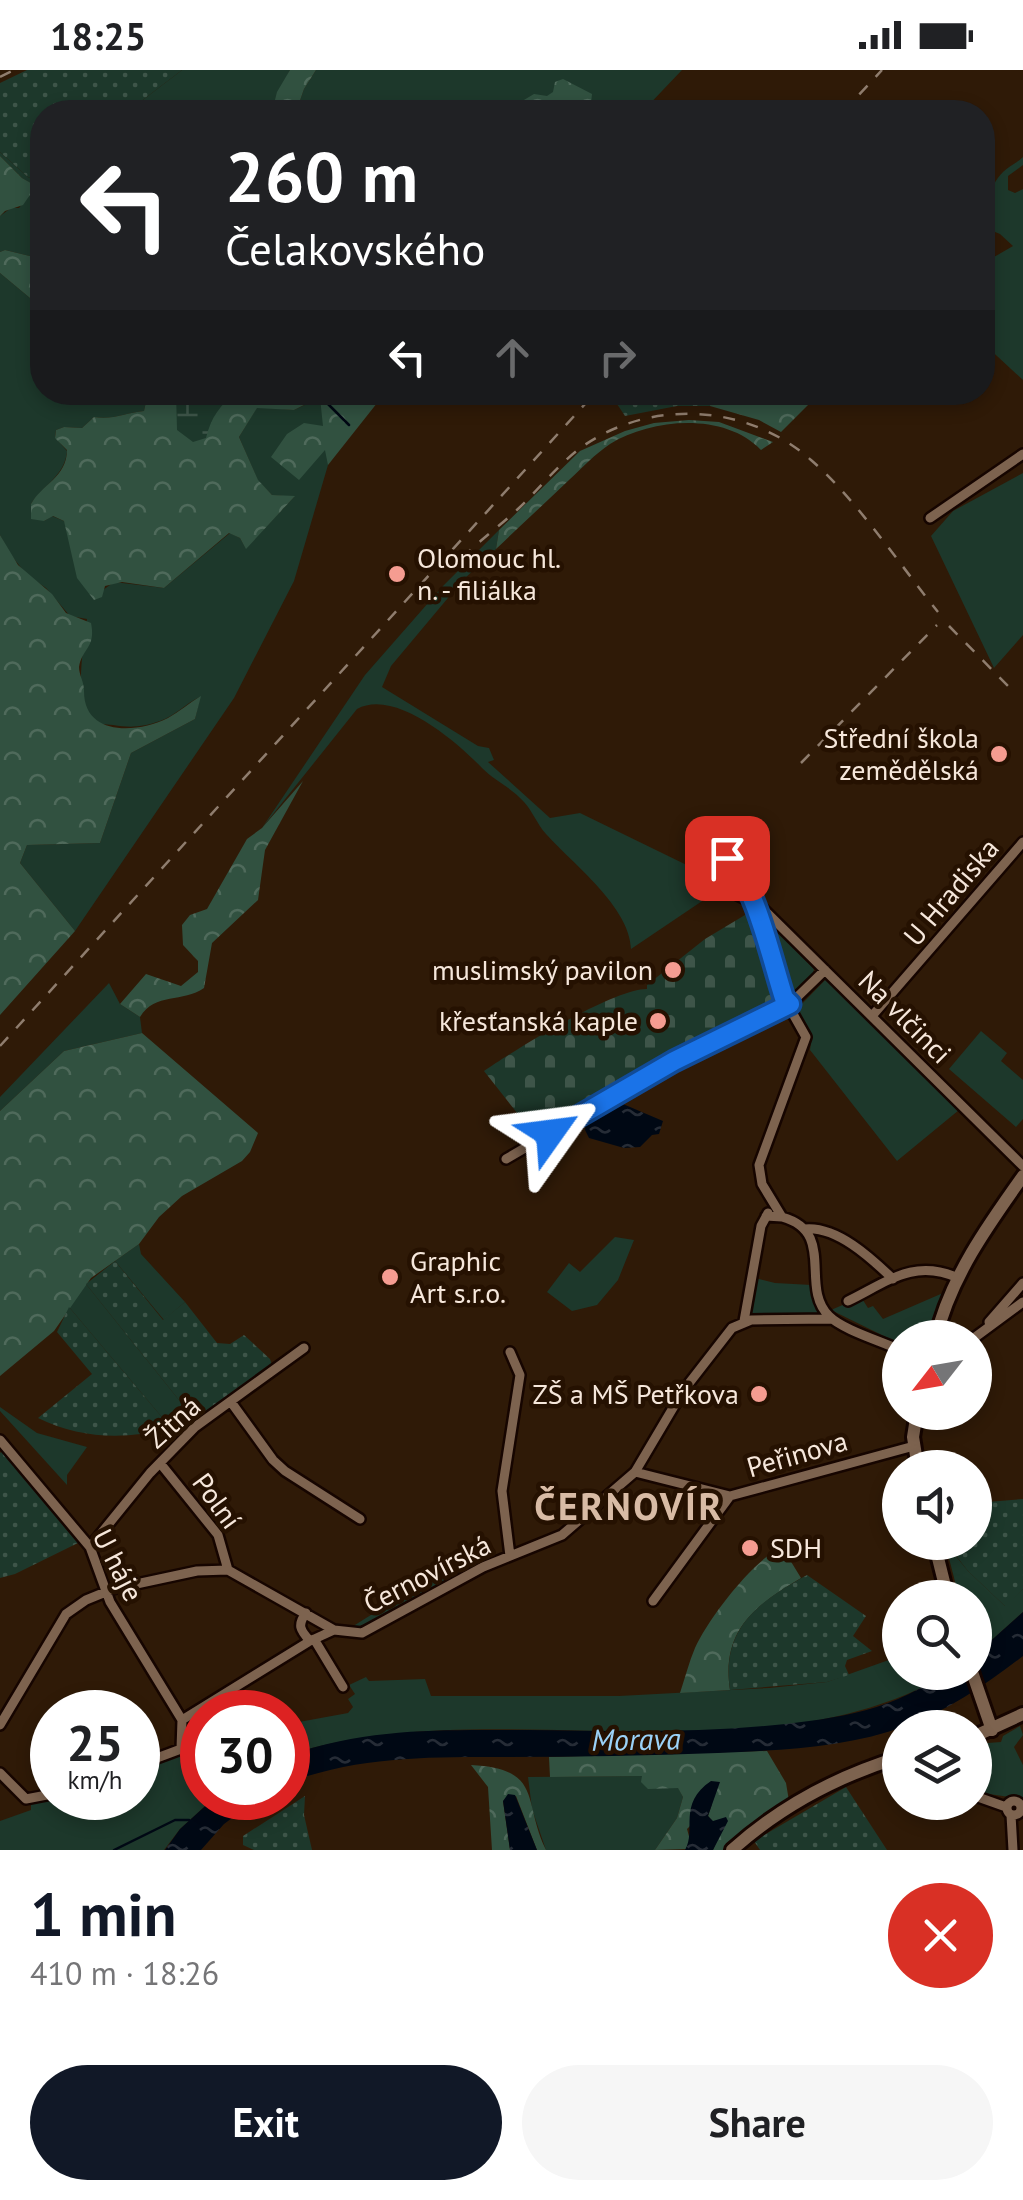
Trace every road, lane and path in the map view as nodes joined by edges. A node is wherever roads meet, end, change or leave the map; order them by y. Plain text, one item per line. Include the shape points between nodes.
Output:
1 (1023, 454) edge
2 (930, 518) dead end
3 (1023, 842) edge
4 (734, 845) dead end
5 (727, 858) junction
6 (756, 901) junction
7 (825, 970) junction
8 (790, 1004) junction
9 (872, 1016) junction
10 (506, 1159) dead end
11 (1023, 1166) edge
12 (1023, 1176) edge
13 (779, 1212) junction
14 (805, 1229) junction
15 (958, 1278) junction
16 (893, 1279) junction
17 (1023, 1282) edge
18 (848, 1301) dead end
19 (1023, 1302) edge
20 (832, 1319) junction
21 (941, 1320) edge
22 (992, 1320) edge
23 (744, 1321) junction
24 (992, 1323) edge
25 (882, 1342) edge
26 (304, 1348) dead end
27 (510, 1352) dead end
28 (231, 1402) junction
29 (915, 1430) edge
30 (0, 1440) edge
31 (914, 1446) junction
32 (915, 1450) edge
33 (160, 1463) junction
34 (635, 1472) junction
35 (730, 1496) junction
36 (360, 1519) dead end
37 (90, 1547) junction
38 (510, 1556) junction
39 (228, 1570) junction
40 (106, 1591) junction
41 (653, 1601) dead end
42 (306, 1613) junction
43 (334, 1630) junction
44 (312, 1640) junction
45 (343, 1687) dead end
46 (231, 1690) edge
47 (1023, 1714) edge
48 (180, 1717) edge
49 (0, 1725) edge
50 (992, 1730) edge
51 (882, 1764) edge
52 (0, 1773) edge
53 (30, 1799) edge
54 (992, 1802) edge
55 (1017, 1810) edge
56 (732, 1850) edge
57 (1013, 1850) edge

1 - 2 street
3 - 9 street, U Hradiska
4 - 5 street
5 - 6 street, Na vlčinci
5 - 6 street, Na vlčinci via 714,870 717,877
6 - 7 street, Na vlčinci
6 - 8 street
7 - 8 street
7 - 9 street, Na vlčinci
8 - 10 street via 674,1061
8 - 13 street via 806,1041 759,1165
9 - 11 street, Na vlčinci
12 - 15 street
13 - 14 street
13 - 23 street via 760,1226
14 - 16 street via 842,1239
14 - 20 street via 822,1306
15 - 16 street via 920,1268
15 - 21 street
16 - 18 street
17 - 22 street
19 - 24 street
20 - 23 street
20 - 25 street
23 - 34 street, Černovírská via 683,1391
26 - 28 street, Žitná
27 - 38 street via 520,1376 502,1491
28 - 33 street, Žitná
28 - 36 street via 285,1471
29 - 31 street
30 - 37 street, U háje
31 - 32 street
31 - 35 street, Peřinova
33 - 37 street, Žitná
33 - 39 street, Polní via 218,1535
34 - 35 street, Peřinova
34 - 38 street, Černovírská via 562,1536
35 - 41 street
37 - 40 street, U háje
38 - 43 street, Černovírská via 362,1633
39 - 40 street via 197,1570
39 - 42 street
40 - 48 street, U háje
40 - 49 street via 66,1614
42 - 43 street
42 - 44 street via 300,1629
43 - 44 street, Černovírská
44 - 45 street
44 - 46 street, Černovírská
47 - 50 street
51 - 56 street via 851,1771
52 - 53 street
54 - 55 street
55 - 57 street

